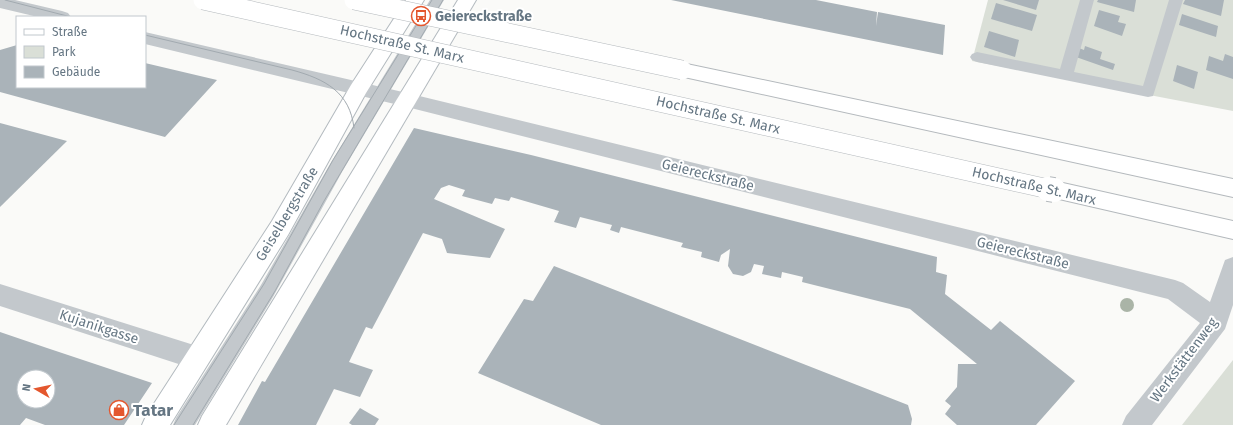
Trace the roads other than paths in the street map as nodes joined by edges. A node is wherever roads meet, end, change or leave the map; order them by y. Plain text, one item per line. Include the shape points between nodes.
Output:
1 (203, 0) edge
2 (354, 0) edge
3 (415, 0) edge
4 (437, 0) edge
5 (467, 0) edge
6 (1087, 0) edge
7 (1176, 0) edge
8 (0, 2) edge
9 (58, 16) edge
10 (146, 38) edge
11 (977, 57) dead end
12 (1066, 75) junction
13 (358, 90) junction
14 (380, 95) junction
15 (407, 100) junction
16 (1233, 188) edge
17 (1233, 230) edge
18 (1233, 267) edge
19 (0, 296) edge
20 (1216, 321) junction
21 (198, 358) junction
22 (155, 425) edge
23 (183, 425) edge
24 (211, 425) edge
25 (1135, 425) edge

1 - 17 main road, Hochstraße St. Marx, bridge
2 - 16 main road, bridge
3 - 13 main road, Geiselbergstraße
4 - 14 lane
5 - 15 main road
6 - 12 lane
7 - 12 lane via 1148,92
8 - 9 street
10 - 13 street, Geiereckstraße
11 - 12 lane
13 - 14 street, Geiereckstraße
13 - 21 main road, Geiselbergstraße via 280,228
14 - 15 street, Geiereckstraße
14 - 23 lane via 266,291
15 - 20 street, Geiereckstraße via 1175,290
15 - 24 main road
18 - 20 street, Werkstättenweg
19 - 21 street, Kujanikgasse
20 - 25 street, Werkstättenweg
21 - 22 main road, Geiselbergstraße

